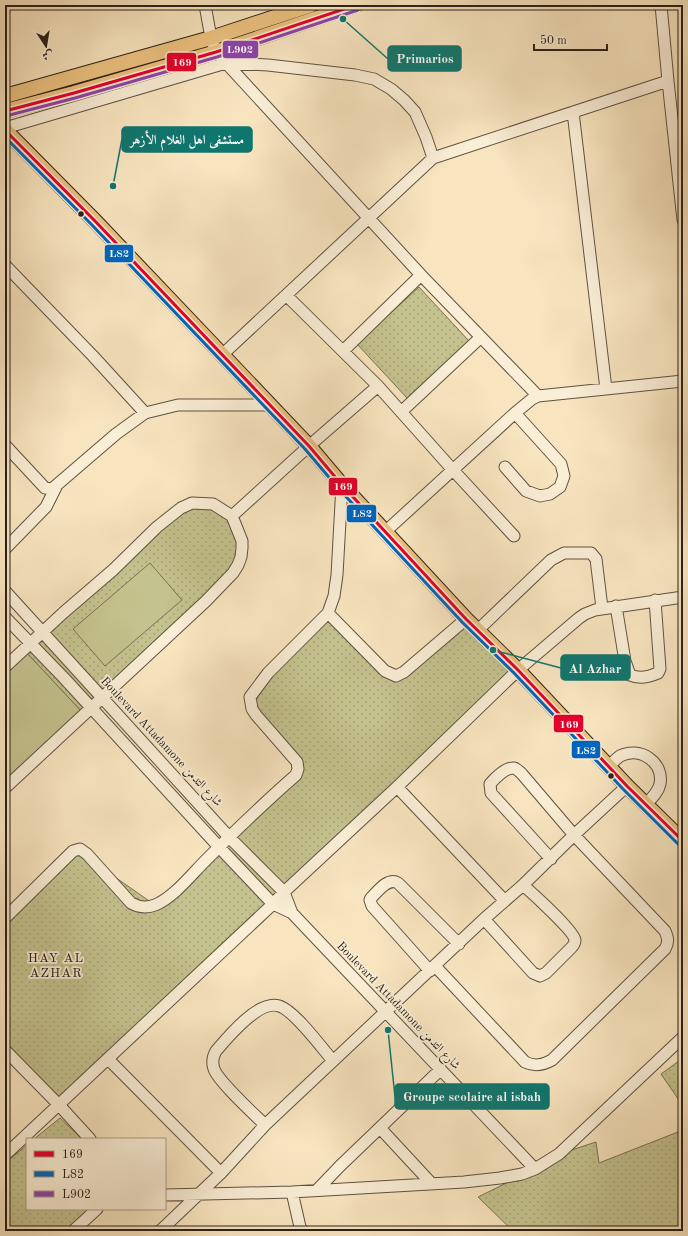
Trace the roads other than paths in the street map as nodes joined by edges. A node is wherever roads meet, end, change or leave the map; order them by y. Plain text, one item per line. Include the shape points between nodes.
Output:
1 (205, 5) edge
2 (311, 5) edge
3 (356, 5) edge
4 (661, 5) edge
5 (211, 38) junction
6 (216, 52) junction
7 (226, 63) junction
8 (668, 81) junction
9 (5, 96) edge
10 (5, 111) edge
11 (573, 112) junction
12 (5, 129) edge
13 (433, 158) junction
14 (683, 213) edge
15 (368, 218) junction
16 (5, 265) edge
17 (421, 275) junction
18 (286, 295) junction
19 (481, 337) junction
20 (343, 351) junction
21 (222, 355) junction
22 (683, 381) edge
23 (378, 386) junction
24 (606, 389) junction
25 (538, 396) junction
26 (270, 405) junction
27 (401, 412) junction
28 (145, 413) junction
29 (515, 413) junction
30 (5, 445) edge
31 (309, 446) junction
32 (505, 467) dead end
33 (452, 469) junction
34 (57, 485) junction
35 (342, 485) junction
36 (232, 516) junction
37 (386, 531) junction
38 (514, 536) dead end
39 (5, 549) edge
40 (5, 591) edge
41 (683, 597) edge
42 (655, 600) junction
43 (616, 606) junction
44 (602, 608) junction
45 (328, 613) junction
46 (5, 617) edge
47 (466, 619) junction
48 (478, 630) junction
49 (43, 632) junction
50 (31, 643) junction
51 (5, 667) edge
52 (518, 670) junction
53 (101, 698) junction
54 (90, 708) junction
55 (608, 766) junction
56 (627, 786) junction
57 (5, 788) edge
58 (397, 788) junction
59 (645, 804) junction
60 (574, 835) junction
61 (229, 836) junction
62 (683, 841) edge
63 (219, 847) junction
64 (551, 859) junction
65 (523, 885) junction
66 (284, 892) junction
67 (505, 901) junction
68 (273, 904) junction
69 (292, 913) junction
70 (5, 918) edge
71 (484, 919) junction
72 (459, 944) junction
73 (432, 969) junction
74 (385, 1012) junction
75 (683, 1037) edge
76 (5, 1050) edge
77 (108, 1059) junction
78 (333, 1061) junction
79 (440, 1070) junction
80 (59, 1105) junction
81 (265, 1125) junction
82 (380, 1128) junction
83 (89, 1138) edge
84 (5, 1156) edge
85 (535, 1169) junction
86 (221, 1173) junction
87 (431, 1183) junction
88 (317, 1190) junction
89 (292, 1192) junction
90 (198, 1194) junction
91 (166, 1195) edge
92 (96, 1210) edge
93 (165, 1229) edge
94 (73, 1231) edge
95 (303, 1231) edge

1 - 5 street
2 - 5 main road
3 - 6 main road
4 - 8 street
5 - 6 street
5 - 9 main road
6 - 7 street
6 - 10 main road
7 - 12 street
7 - 13 street via 290,67 354,74 374,79 392,89 415,112
7 - 15 street
8 - 11 street
8 - 14 street
11 - 13 street
11 - 24 street
12 - 21 main road
13 - 15 street
15 - 17 street
15 - 18 street
16 - 28 street
17 - 19 street
17 - 20 street
18 - 20 street
18 - 21 street
19 - 25 street
19 - 27 street
20 - 23 street
21 - 26 main road
22 - 24 street
23 - 27 street
23 - 31 street
24 - 25 street
25 - 29 street
26 - 28 street via 178,405
26 - 31 main road
27 - 33 street
28 - 34 street via 116,434
29 - 32 street via 561,464 564,472 563,481 550,494 540,496 526,491
29 - 33 street
30 - 34 street via 45,488 52,489
31 - 35 main road
31 - 36 street
33 - 37 street
33 - 38 street
34 - 39 street via 46,507
35 - 37 main road
35 - 45 street via 337,575
36 - 49 street via 214,504 192,503 181,508
36 - 53 street via 242,548 241,557 233,573
37 - 47 main road
40 - 49 street, Boulevard Attadamone شارع التدمن
41 - 42 street
42 - 43 street
42 - 43 street via 660,669 658,673 646,677 630,675 625,661
43 - 44 street
44 - 48 street via 596,559 586,552 564,553 551,560
44 - 52 street via 585,614
45 - 47 street via 385,671 396,676
45 - 61 street via 268,674 250,697 252,709 296,760 298,769 296,775
46 - 50 street, Boulevard Attadamone شارع التدمن
47 - 48 main road
48 - 52 main road
49 - 50 street
49 - 53 street, Boulevard Attadamone شارع التدمن
50 - 51 street
50 - 54 street, Boulevard Attadamone شارع التدمن
52 - 55 main road
52 - 58 street
53 - 54 street
53 - 61 street, Boulevard Attadamone شارع التدمن
54 - 57 street
54 - 63 street, Boulevard Attadamone شارع التدمن
55 - 56 main road
55 - 59 street via 629,753 645,755 652,760 660,776 660,784 657,792
56 - 59 main road
56 - 60 street
58 - 66 street
58 - 67 street
59 - 62 main road
60 - 64 street
60 - 64 street via 516,769 508,770 494,779 490,784 491,793
60 - 73 street via 664,931 668,944 552,1060 538,1065 525,1062
61 - 63 street
61 - 66 street, Boulevard Attadamone شارع التدمن
63 - 68 street, Boulevard Attadamone شارع التدمن
63 - 70 street via 170,894 154,905 142,907 131,903 83,851 76,850
64 - 65 street
65 - 67 street
65 - 71 street via 572,933 575,939 571,948 546,973 540,976 534,973
66 - 68 street
66 - 69 street, Boulevard Attadamone شارع التدمن
67 - 71 street
68 - 69 street, Boulevard Attadamone شارع التدمن
68 - 77 street
69 - 74 street, Boulevard Attadamone شارع التدمن
71 - 72 street
72 - 73 street
72 - 73 street via 398,882 387,883 371,898 372,906
73 - 74 street
74 - 78 street
74 - 79 street, Boulevard Attadamone شارع التدمن
75 - 85 street via 559,1154
76 - 80 street
77 - 80 street
77 - 86 street
78 - 81 street
78 - 81 street via 283,1007 278,1005 263,1008 245,1021 216,1051 213,1066 219,1078
79 - 82 street
79 - 85 street, Boulevard Attadamone شارع التدمن
80 - 83 street
80 - 84 street
81 - 86 street
82 - 87 street
82 - 88 street
85 - 87 street via 511,1177
86 - 90 street
87 - 88 street
88 - 89 street
89 - 90 street
89 - 95 street
90 - 91 street
90 - 93 street
92 - 94 street

